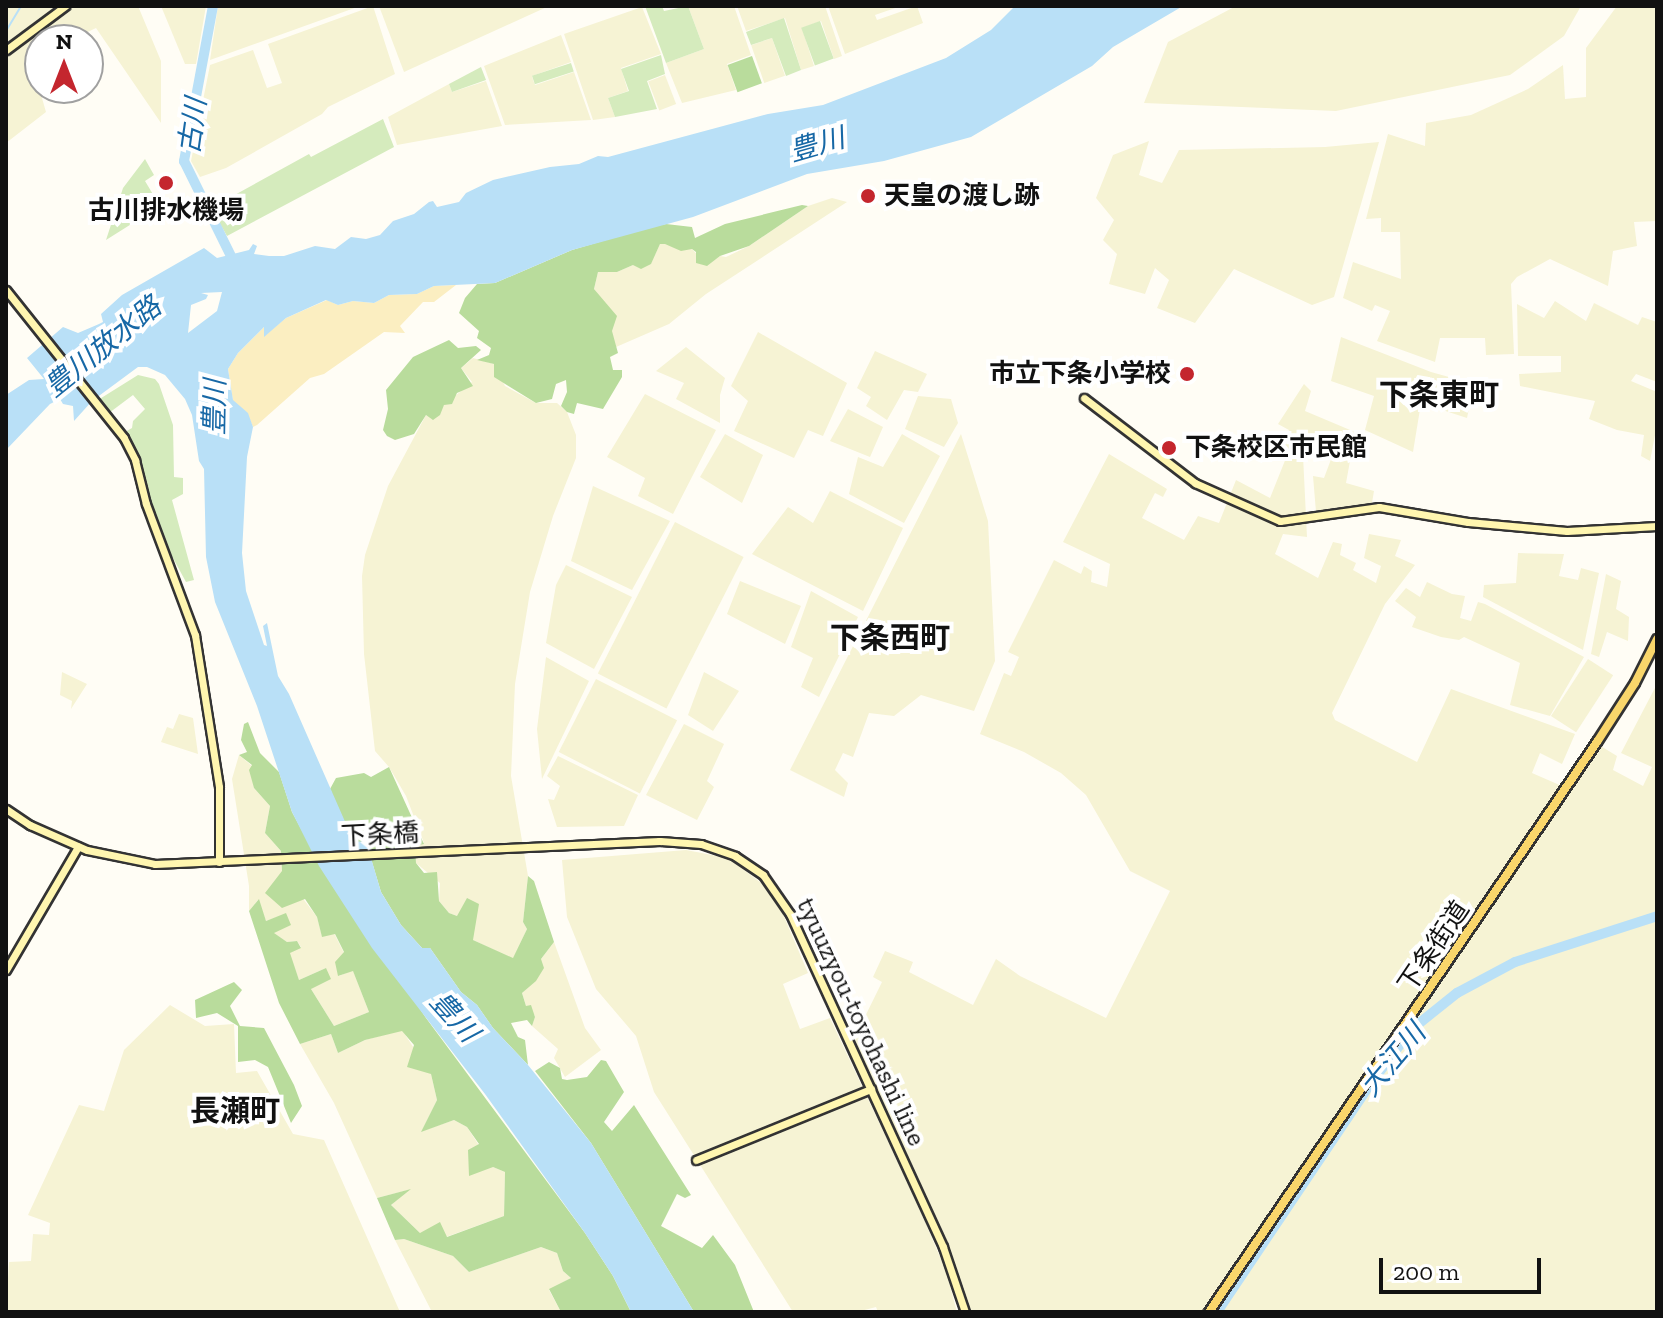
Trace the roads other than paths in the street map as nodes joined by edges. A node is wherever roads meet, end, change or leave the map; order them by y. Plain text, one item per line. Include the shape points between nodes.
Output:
1 (65, 6) edge
2 (6, 50) edge
3 (6, 290) edge
4 (1084, 398) dead end
5 (1657, 526) edge
6 (1657, 639) edge
7 (6, 809) edge
8 (78, 847) junction
9 (543, 847) joint
10 (219, 862) junction
11 (6, 970) edge
12 (871, 1089) junction
13 (696, 1160) dead end
14 (965, 1312) edge
15 (1209, 1312) edge

1 - 2 main road
3 - 10 main road via 131,450 195,635 219,787
4 - 5 main road via 1195,483 1280,521 1379,507 1567,531
6 - 15 main road, 下条街道 via 1597,742
7 - 8 main road, 下条橋
8 - 10 main road, 下条橋 via 139,862
8 - 11 main road
9 - 10 main road, 下条橋
9 - 12 main road, tyuuzyou-toyohashi line via 683,841 718,848 749,864 790,914
12 - 13 main road
12 - 14 main road, tyuuzyou-toyohashi line via 955,1273

